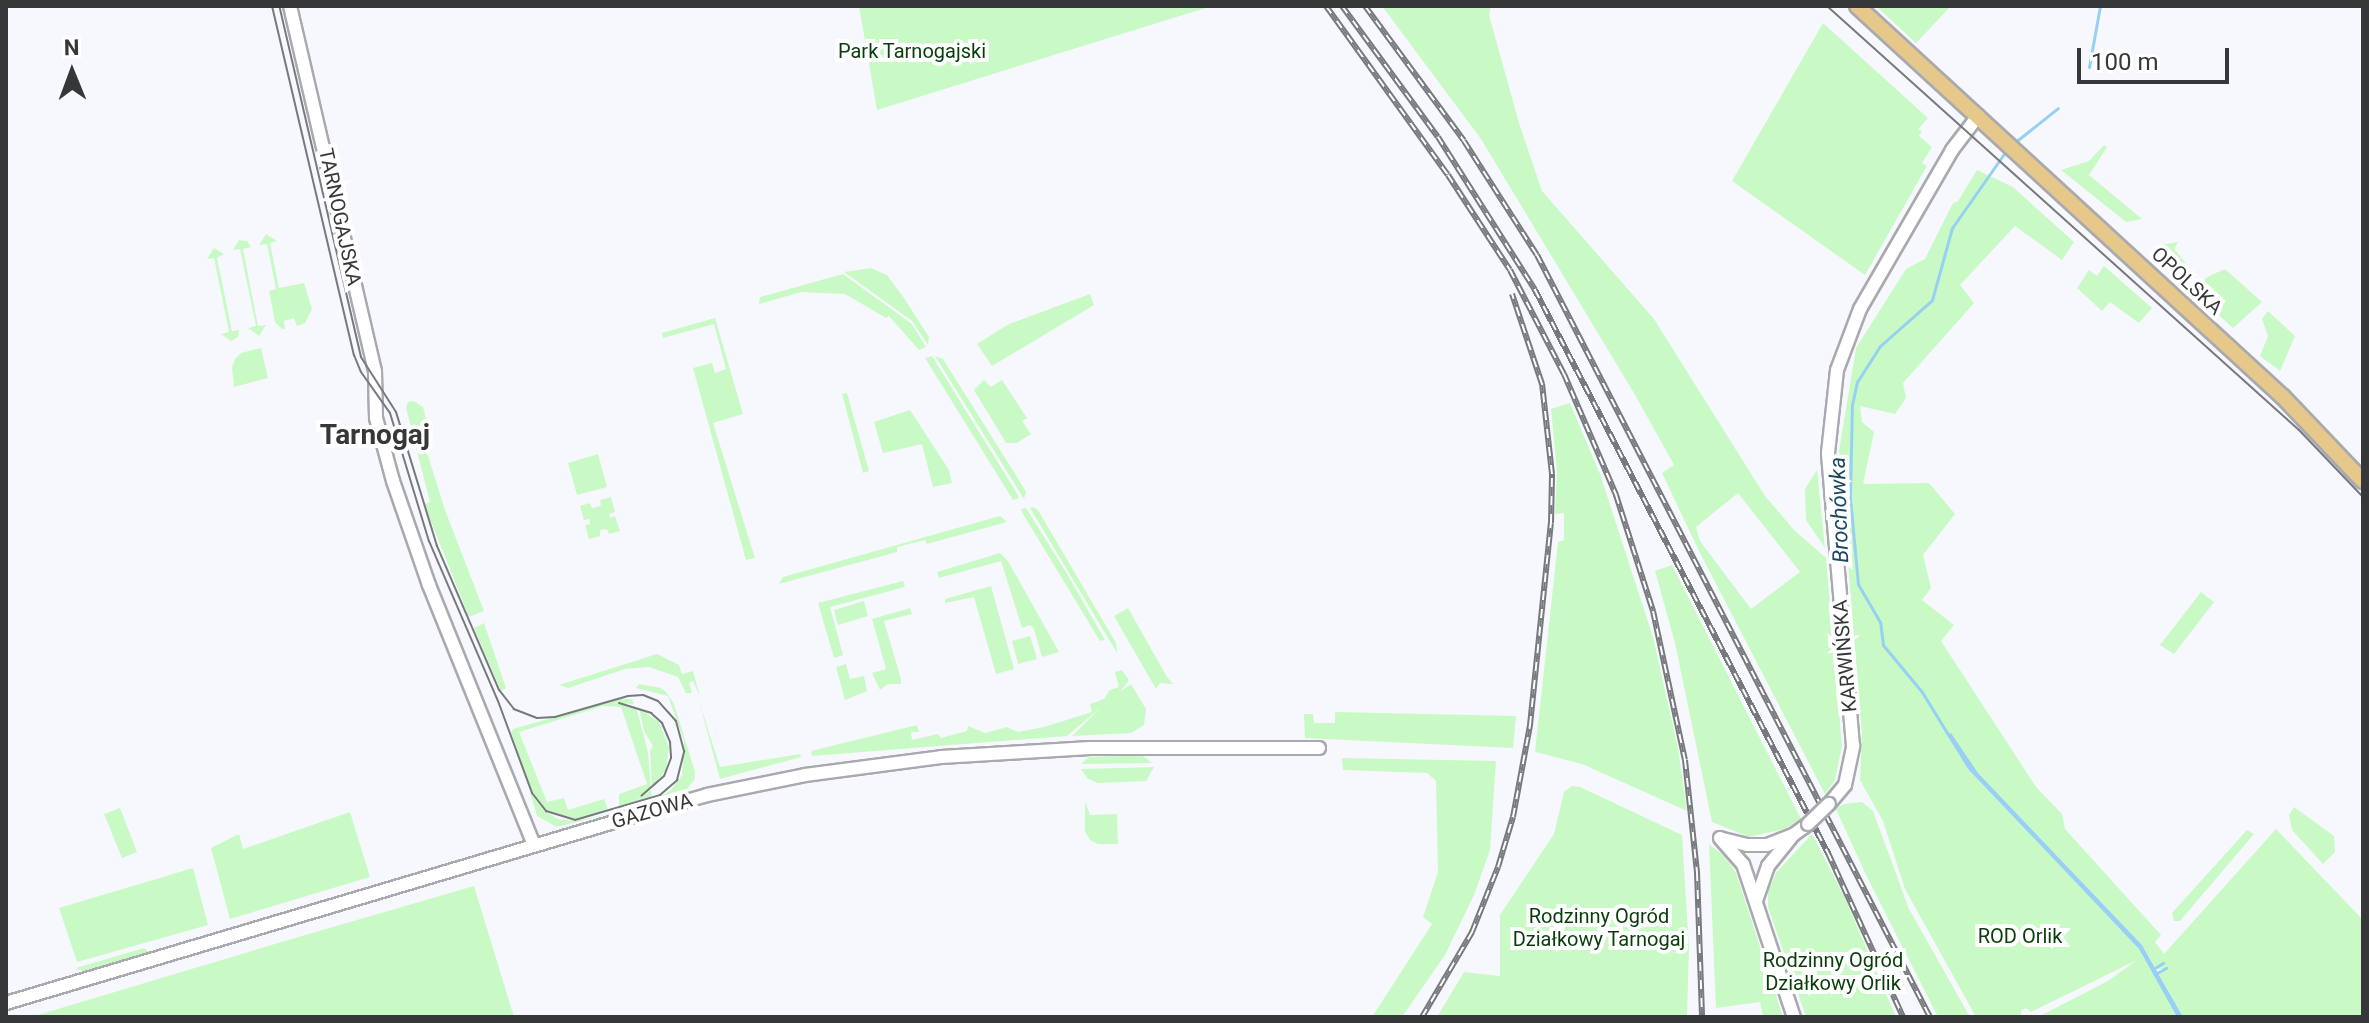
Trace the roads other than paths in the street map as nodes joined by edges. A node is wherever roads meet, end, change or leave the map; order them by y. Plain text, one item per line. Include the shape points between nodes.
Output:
1 (290, 6) edge
2 (1857, 6) edge
3 (1978, 116) junction
4 (2363, 481) edge
5 (1319, 748) dead end
6 (1793, 835) junction
7 (534, 845) junction
8 (1756, 903) junction
9 (6, 1003) edge
10 (1794, 1017) edge

1 - 7 street, TARNOGAJSKA via 375,371 379,429 419,559
2 - 3 main road, OPOLSKA
3 - 4 main road, OPOLSKA via 2283,397
3 - 6 street, KARWIŃSKA, bridge via 1952,150 1860,309 1837,370 1828,453 1853,746 1845,785
5 - 7 street, GAZOWA via 1117,747 860,766 707,795
6 - 8 street via 1768,866
6 - 8 street, KARWIŃSKA via 1754,846 1720,838 1741,860
7 - 9 street, GAZOWA
8 - 10 street

